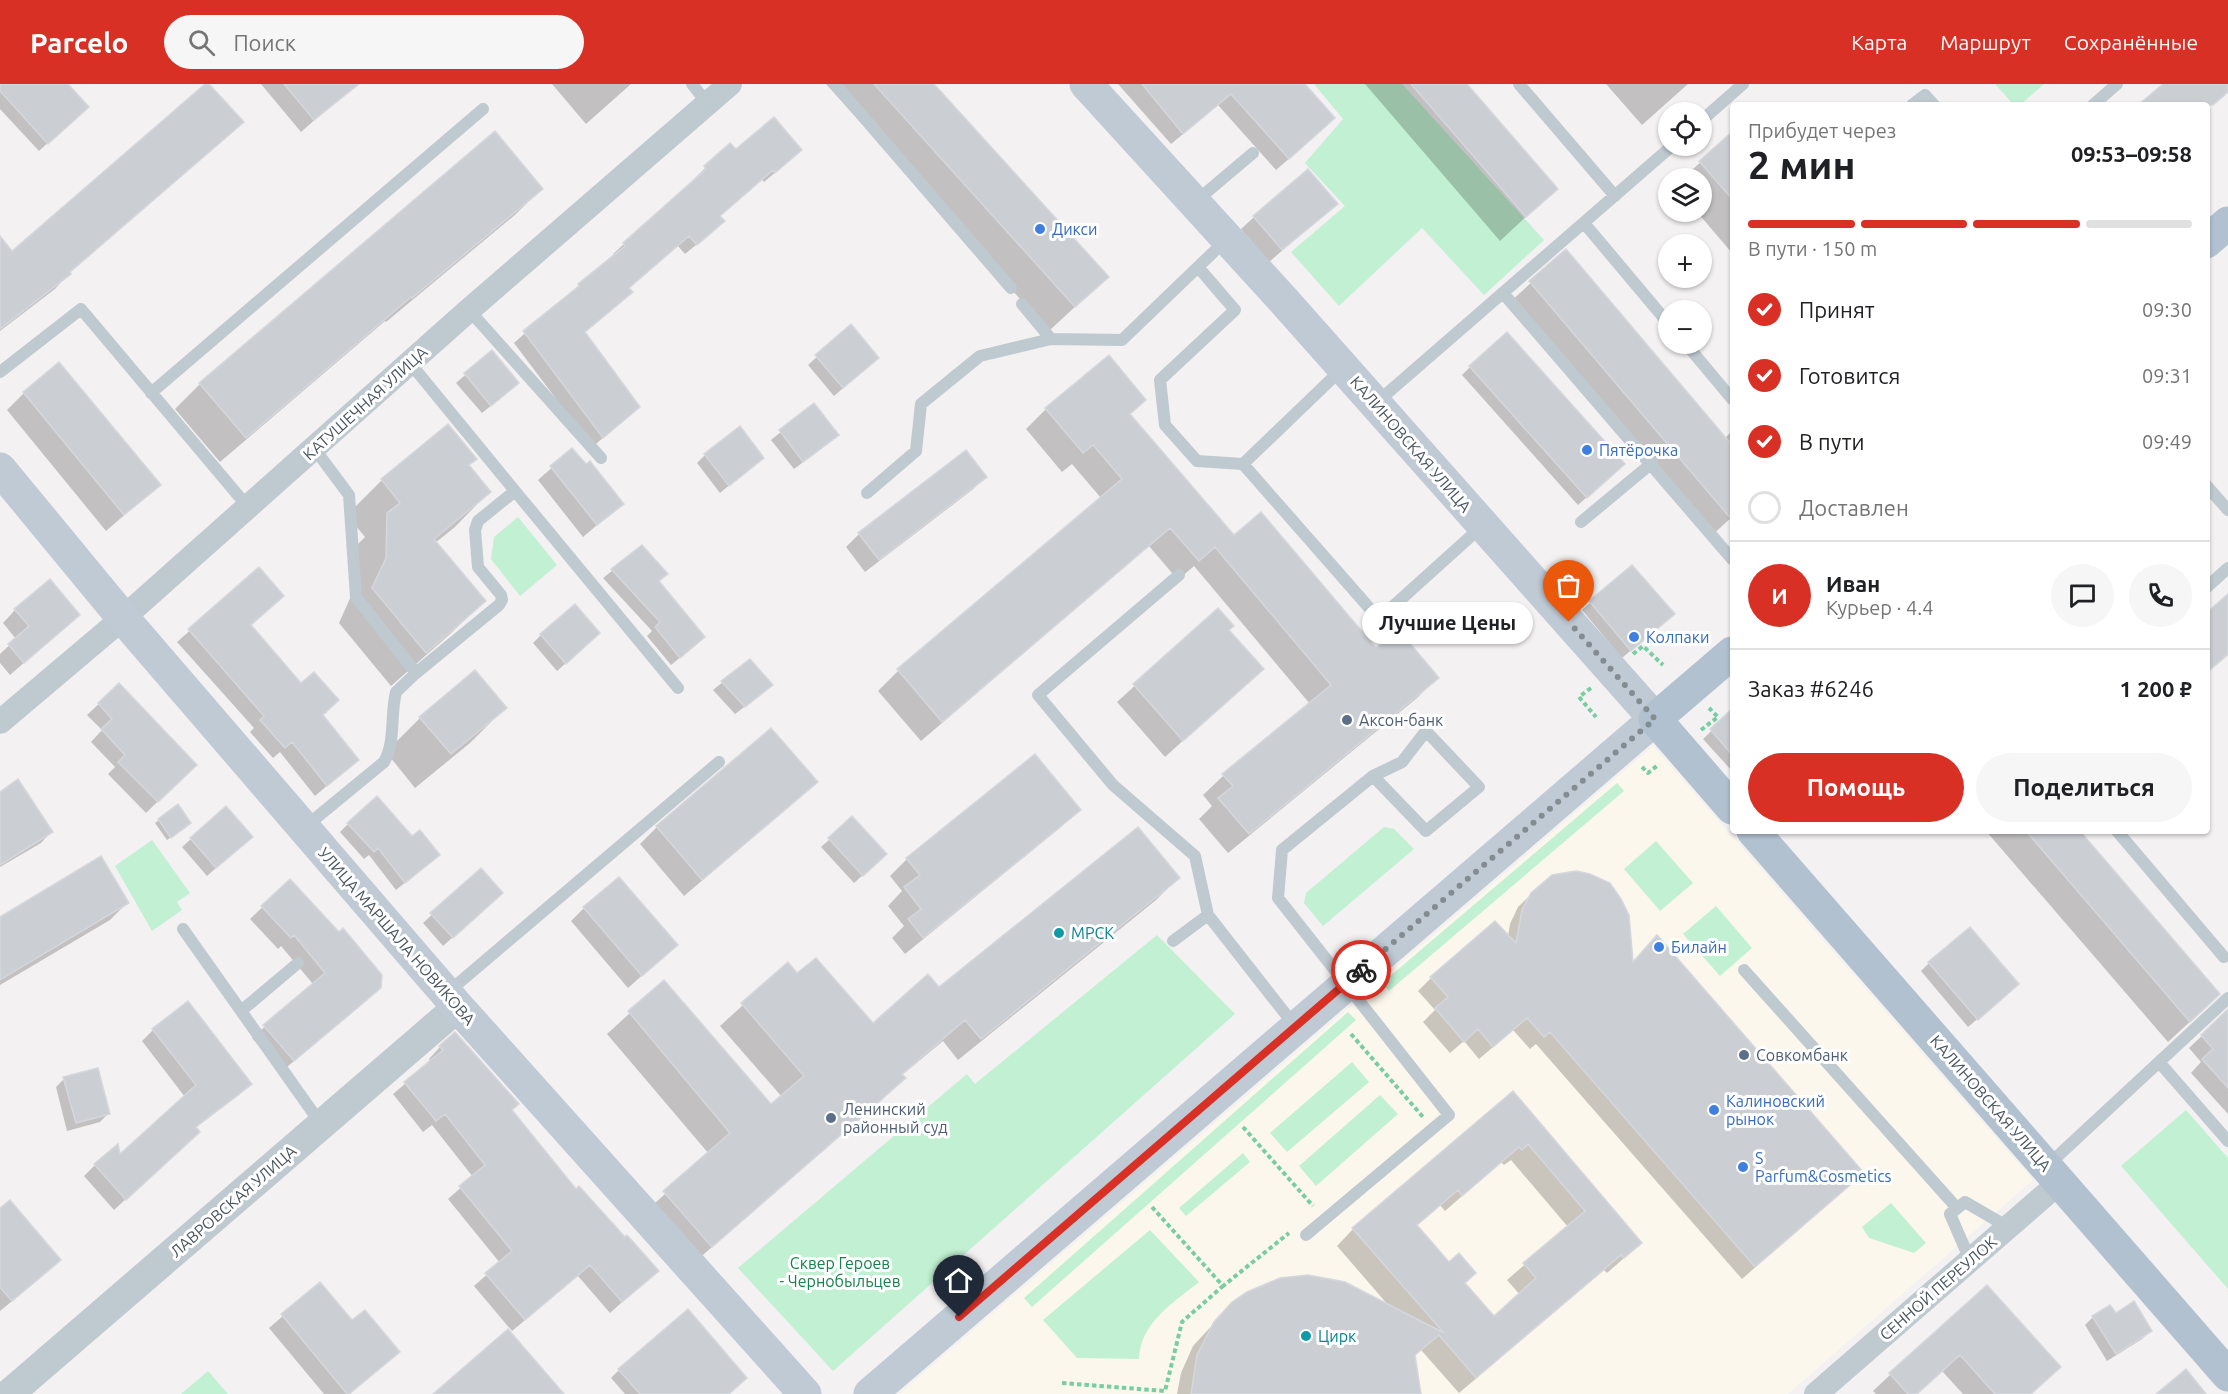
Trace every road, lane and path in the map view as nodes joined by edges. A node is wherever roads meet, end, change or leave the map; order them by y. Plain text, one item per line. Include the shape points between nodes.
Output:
1 (692, 84) edge
2 (730, 84) edge
3 (835, 84) edge
4 (1086, 84) edge
5 (1519, 84) edge
6 (1743, 84) edge
7 (2117, 84) edge
8 (1723, 101) junction
9 (1916, 102) edge
10 (1931, 102) edge
11 (2096, 102) edge
12 (708, 104) junction
13 (483, 109) dead end
14 (1730, 110) edge
15 (1712, 111) edge
16 (1253, 153) dead end
17 (1661, 156) edge
18 (1615, 196) junction
19 (1194, 203) junction
20 (1584, 223) junction
21 (2228, 223) edge
22 (1227, 239) junction
23 (2210, 239) edge
24 (1198, 267) junction
25 (1011, 288) dead end
26 (1503, 293) junction
27 (1022, 304) dead end
28 (469, 310) junction
29 (1658, 311) edge
30 (1051, 339) junction
31 (1694, 354) edge
32 (410, 363) junction
33 (1343, 368) junction
34 (0, 372) edge
35 (151, 393) junction
36 (1730, 397) edge
37 (1375, 404) junction
38 (314, 448) junction
39 (601, 458) dead end
40 (1243, 464) junction
41 (1652, 464) junction
42 (0, 470) edge
43 (2210, 490) edge
44 (515, 491) junction
45 (867, 493) dead end
46 (248, 507) junction
47 (2228, 510) edge
48 (1581, 522) dead end
49 (1483, 526) junction
50 (1730, 557) edge
51 (2228, 568) edge
52 (1179, 575) dead end
53 (2210, 584) edge
54 (123, 618) junction
55 (1730, 654) edge
56 (1632, 655) dead end
57 (1663, 665) dead end
58 (416, 673) junction
59 (1591, 687) dead end
60 (678, 688) dead end
61 (1706, 705) dead end
62 (1596, 717) dead end
63 (1655, 719) junction
64 (0, 722) edge
65 (1700, 731) dead end
66 (719, 762) dead end
67 (1661, 762) dead end
68 (1638, 763) dead end
69 (1373, 776) junction
70 (1730, 805) edge
71 (304, 828) junction
72 (1756, 834) edge
73 (2119, 834) edge
74 (1208, 915) junction
75 (183, 929) dead end
76 (1173, 941) dead end
77 (2224, 957) dead end
78 (298, 963) dead end
79 (1744, 970) dead end
80 (1346, 983) junction
81 (2228, 998) edge
82 (452, 1000) junction
83 (241, 1011) junction
84 (1296, 1027) junction
85 (1351, 1034) dead end
86 (2159, 1062) junction
87 (1414, 1106) dead end
88 (322, 1124) junction
89 (1243, 1127) dead end
90 (2228, 1141) edge
91 (2053, 1174) junction
92 (1302, 1195) dead end
93 (1152, 1207) dead end
94 (1957, 1208) junction
95 (2008, 1227) junction
96 (1291, 1231) dead end
97 (1306, 1235) dead end
98 (1970, 1260) junction
99 (1223, 1286) junction
100 (2228, 1376) edge
101 (1062, 1383) dead end
102 (1165, 1393) edge
103 (9, 1394) edge
104 (805, 1394) edge
105 (870, 1394) edge
106 (1816, 1394) edge

1 - 12 lane
2 - 12 street, КАТУШЕЧНАЯ УЛИЦА
3 - 25 lane
4 - 19 main road, КАЛИНОВСКАЯ УЛИЦА
5 - 18 lane
6 - 8 lane
7 - 11 lane
8 - 14 lane
8 - 15 lane
9 - 10 lane via 1924,95
12 - 28 street, КАТУШЕЧНАЯ УЛИЦА
13 - 35 lane
16 - 19 lane
17 - 18 lane
18 - 20 lane
19 - 22 main road, КАЛИНОВСКАЯ УЛИЦА
20 - 26 lane
20 - 29 lane
21 - 23 main road
22 - 24 lane
22 - 33 main road, КАЛИНОВСКАЯ УЛИЦА
24 - 30 lane via 1122,340
24 - 40 lane via 1234,310 1160,380 1165,425 1197,461
26 - 37 lane
26 - 41 lane
27 - 30 lane
28 - 32 street, КАТУШЕЧНАЯ УЛИЦА
28 - 39 lane
30 - 45 lane via 980,356 921,404 916,451
31 - 36 lane
32 - 38 street, КАТУШЕЧНАЯ УЛИЦА
32 - 44 lane
33 - 37 main road, КАЛИНОВСКАЯ УЛИЦА
33 - 40 lane
34 - 35 lane via 81,309
35 - 46 lane
37 - 49 main road, КАЛИНОВСКАЯ УЛИЦА
38 - 46 street, КАТУШЕЧНАЯ УЛИЦА
38 - 58 lane via 349,495 356,597
40 - 49 lane via 1379,619
41 - 48 lane
41 - 50 lane
42 - 54 main road, УЛИЦА МАРШАЛА НОВИКОВА
43 - 47 lane
44 - 58 lane via 478,521 475,530 478,567 502,600
44 - 60 lane
46 - 54 street, КАТУШЕЧНАЯ УЛИЦА
49 - 63 main road, КАЛИНОВСКАЯ УЛИЦА
51 - 53 lane
52 - 74 lane via 1038,695 1113,785 1195,856
54 - 64 street, КАТУШЕЧНАЯ УЛИЦА
54 - 71 main road, УЛИЦА МАРШАЛА НОВИКОВА
55 - 63 main road
56 - 57 path via 1643,646
58 - 71 lane via 396,692 391,743 384,762
59 - 62 path via 1579,697
61 - 65 path via 1718,717
63 - 70 main road, КАЛИНОВСКАЯ УЛИЦА
63 - 80 main road
66 - 82 lane
67 - 68 path via 1648,773
69 - 69 lane via 1426,831 1479,787 1426,731 1402,762
69 - 80 lane via 1282,850 1278,898
71 - 82 main road, УЛИЦА МАРШАЛА НОВИКОВА
72 - 91 main road, КАЛИНОВСКАЯ УЛИЦА
73 - 77 lane
74 - 76 lane
74 - 84 lane
75 - 83 lane
78 - 83 lane
79 - 94 lane
80 - 84 main road
80 - 97 lane via 1449,1115
81 - 86 lane
82 - 88 street, ЛАВРОВСКАЯ УЛИЦА
82 - 104 main road, УЛИЦА МАРШАЛА НОВИКОВА
83 - 88 lane
84 - 105 main road
85 - 87 path
86 - 90 lane
86 - 91 lane
88 - 103 street, ЛАВРОВСКАЯ УЛИЦА
89 - 92 path
91 - 95 street, СЕННОЙ ПЕРЕУЛОК
91 - 100 main road, КАЛИНОВСКАЯ УЛИЦА
93 - 99 path
94 - 95 lane via 1965,1202
94 - 98 lane via 1950,1214
95 - 98 street, СЕННОЙ ПЕРЕУЛОК
96 - 99 path
98 - 106 street, СЕННОЙ ПЕРЕУЛОК
99 - 102 path via 1182,1322
101 - 102 path

